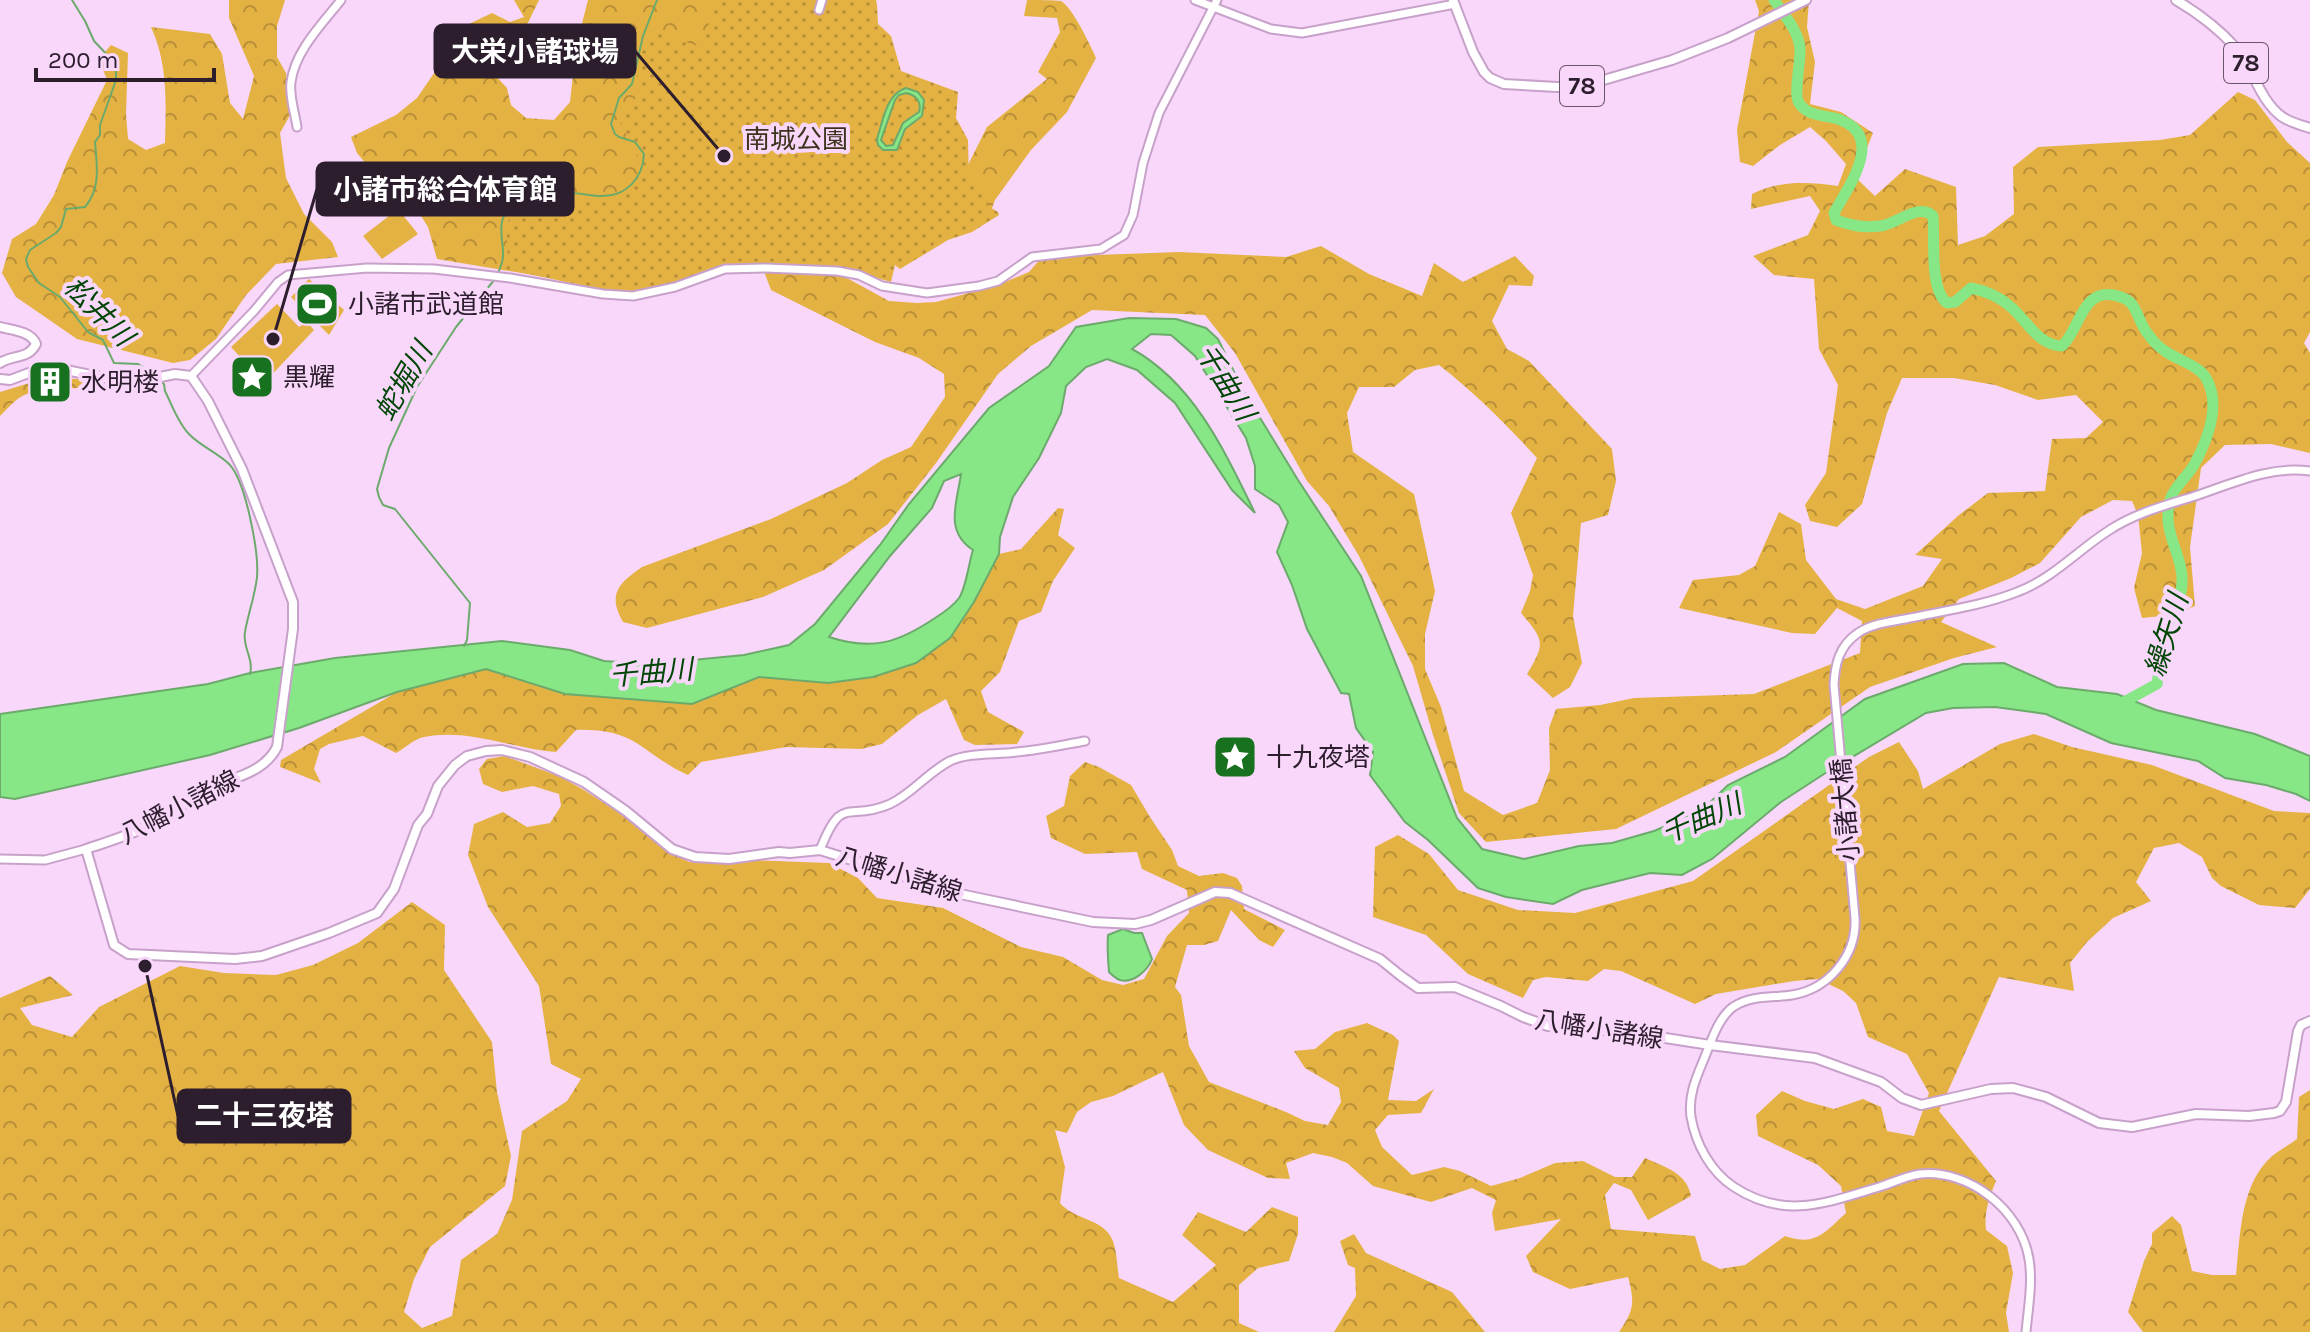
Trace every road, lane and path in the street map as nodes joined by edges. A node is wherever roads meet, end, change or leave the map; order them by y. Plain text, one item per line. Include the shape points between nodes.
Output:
1 (341, 0) edge
2 (822, 0) edge
3 (1195, 0) edge
4 (1806, 0) edge
5 (2176, 0) edge
6 (1454, 2) edge
7 (1216, 4) edge
8 (819, 10) dead end
9 (297, 127) dead end
10 (2310, 128) edge
11 (0, 327) edge
12 (0, 363) edge
13 (191, 376) junction
14 (0, 379) edge
15 (2310, 471) edge
16 (1085, 741) dead end
17 (86, 849) junction
18 (820, 850) junction
19 (0, 859) edge
20 (2310, 1021) edge
21 (1710, 1045) junction
22 (2026, 1332) edge

1 - 9 street via 293,71
2 - 8 street
3 - 7 street
4 - 6 main road, 78 via 1672,60 1583,86 1557,87 1504,84 1490,78 1473,52
5 - 10 main road, 78 via 2237,49 2282,117
6 - 7 street via 1302,33 1271,29
7 - 13 street via 1159,113 1130,224 1124,235 1101,249 1032,257 998,281 927,293 882,286 849,273 766,268 725,269 633,296 434,269 288,275
11 - 12 main road via 27,334 36,344 26,355
13 - 14 main road via 130,383 42,368
13 - 17 main road, 八幡小諸線 via 242,469 293,602 277,747 255,770 206,790 154,823
15 - 21 street, 小諸大橋 via 2258,475 2133,517 2020,591 1879,624 1860,631 1843,647 1834,685 1855,927 1846,957 1826,981 1809,990 1759,997 1733,1007
16 - 18 street via 948,762 894,802 841,813
17 - 18 main road, 八幡小諸線 via 114,945 121,951 235,959 277,952 377,913 394,889 438,786 467,756 486,751 530,757 584,782 672,849 695,857
17 - 19 street via 45,860
18 - 21 main road, 八幡小諸線 via 960,894 1093,922 1135,924 1215,892 1230,893 1380,959 1418,988 1455,987 1548,1026
20 - 21 main road, 八幡小諸線 via 2298,1031 2280,1111 2196,1114 2132,1127 2099,1123 2046,1097 2013,1088 1921,1105 1881,1082 1815,1058
21 - 22 street via 1694,1080 1691,1116 1711,1167 1723,1180 1748,1197 1790,1207 1918,1174 1972,1184 2000,1204 2026,1246

